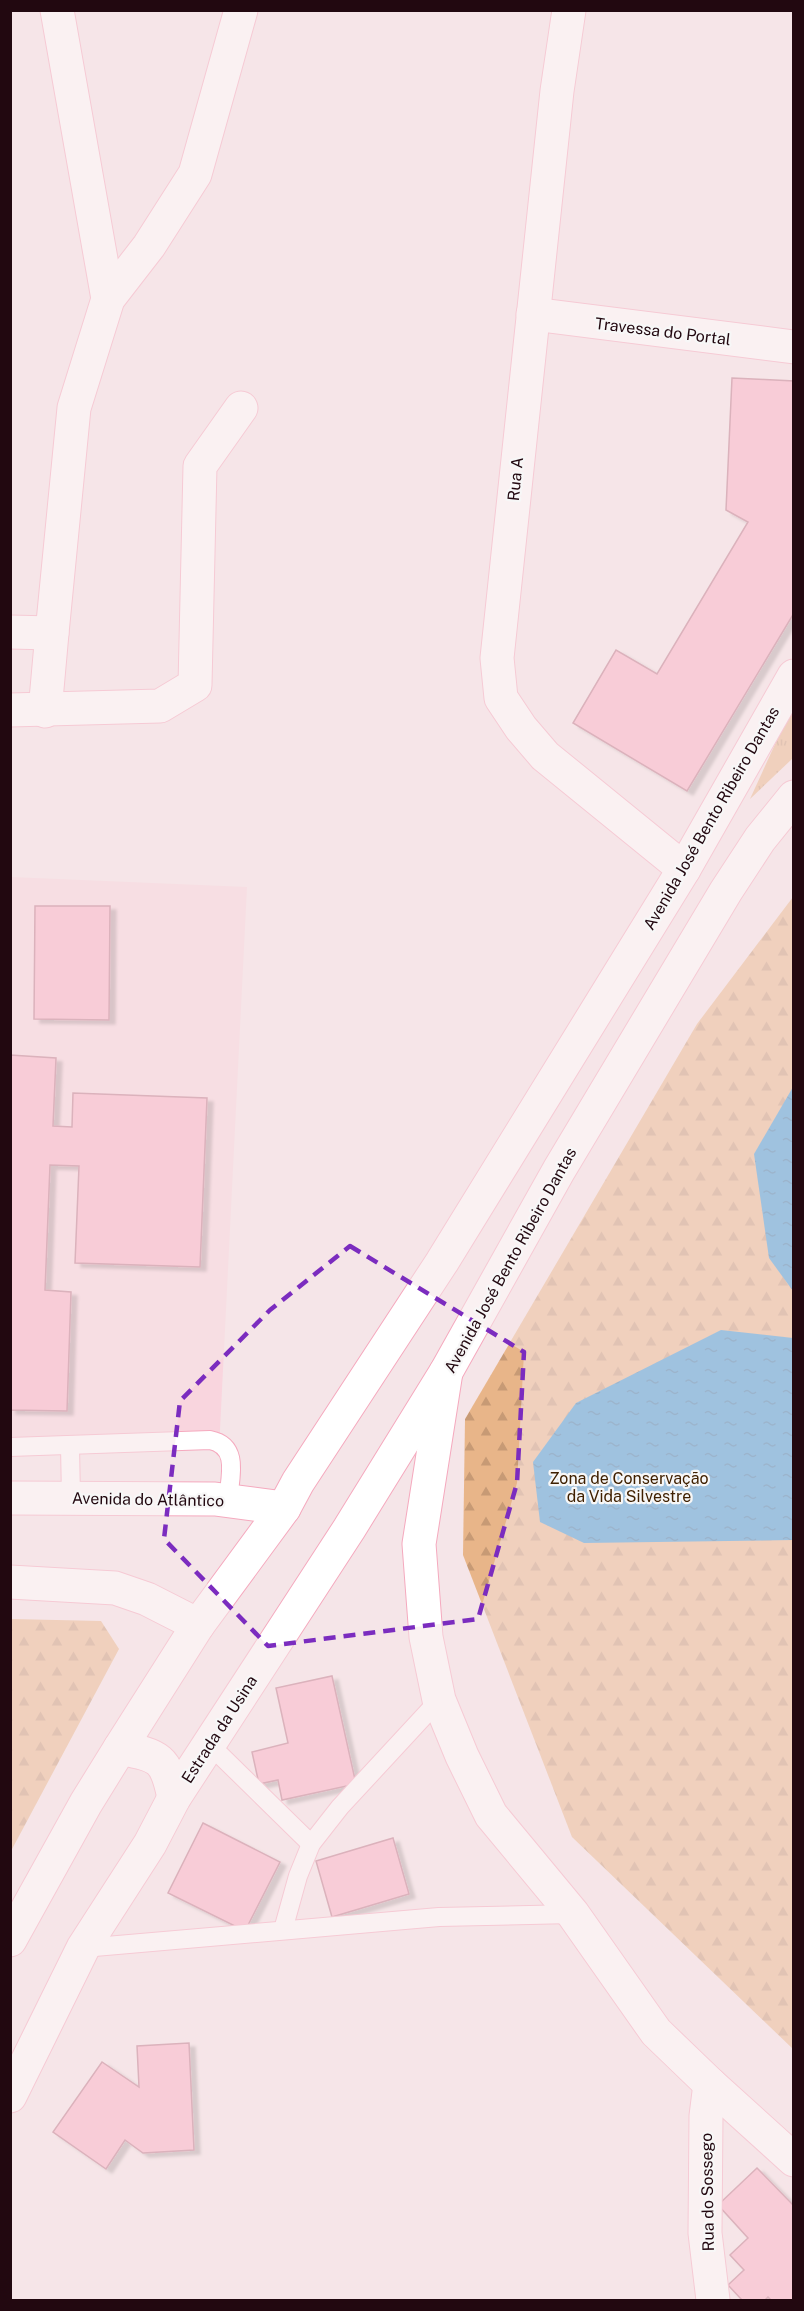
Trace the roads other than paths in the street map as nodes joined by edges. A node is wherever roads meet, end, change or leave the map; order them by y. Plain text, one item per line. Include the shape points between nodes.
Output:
1 (57, 10) edge
2 (241, 10) edge
3 (569, 10) edge
4 (108, 299) junction
5 (533, 314) junction
6 (794, 347) edge
7 (241, 408) dead end
8 (10, 632) edge
9 (52, 633) junction
10 (794, 676) edge
11 (10, 710) edge
12 (45, 711) junction
13 (794, 797) edge
14 (684, 869) junction
15 (446, 1372) junction
16 (70, 1446) junction
17 (10, 1447) edge
18 (10, 1498) edge
19 (71, 1498) junction
20 (228, 1500) junction
21 (284, 1508) junction
22 (10, 1582) edge
23 (198, 1625) junction
24 (439, 1700) junction
25 (210, 1745) junction
26 (120, 1748) junction
27 (174, 1798) junction
28 (311, 1844) junction
29 (573, 1914) junction
30 (283, 1930) junction
31 (10, 1940) edge
32 (84, 1948) junction
33 (710, 2084) junction
34 (10, 2096) edge
35 (794, 2160) edge
36 (714, 2301) edge

1 - 4 street
2 - 4 street via 195,174 149,246
3 - 5 street, Rua A
4 - 9 street via 74,408
5 - 6 street, Travessa do Portal
5 - 14 street, Rua A via 496,657 501,698 545,756
7 - 12 street via 200,466 195,685 160,706
8 - 9 street
9 - 12 street
10 - 14 street, Avenida José Bento Ribeiro Dantas
11 - 12 street
13 - 15 street, Avenida José Bento Ribeiro Dantas via 726,891 559,1170
14 - 21 street, Avenida José Bento Ribeiro Dantas via 442,1263
15 - 24 street, Avenida José Bento Ribeiro Dantas via 419,1545 426,1637
15 - 25 street, Estrada da Usina
16 - 17 lane
16 - 19 lane
16 - 20 lane via 219,1442 232,1461
18 - 19 street, Avenida do Atlântico
19 - 20 street, Avenida do Atlântico
20 - 21 street, Avenida do Atlântico
21 - 23 street
22 - 23 street via 115,1588
23 - 26 street
24 - 28 lane
24 - 29 street, Avenida José Bento Ribeiro Dantas via 491,1815
25 - 27 street, Estrada da Usina
25 - 28 lane
26 - 27 street via 147,1754 161,1763 169,1774
26 - 31 street
27 - 32 street, Estrada da Usina via 150,1844
28 - 30 lane
29 - 30 lane via 438,1917
29 - 33 street, Avenida José Bento Ribeiro Dantas via 656,2032
30 - 32 lane
32 - 34 street, Estrada da Usina
33 - 35 street, Avenida José Bento Ribeiro Dantas
33 - 36 street, Rua do Sossego via 705,2233

